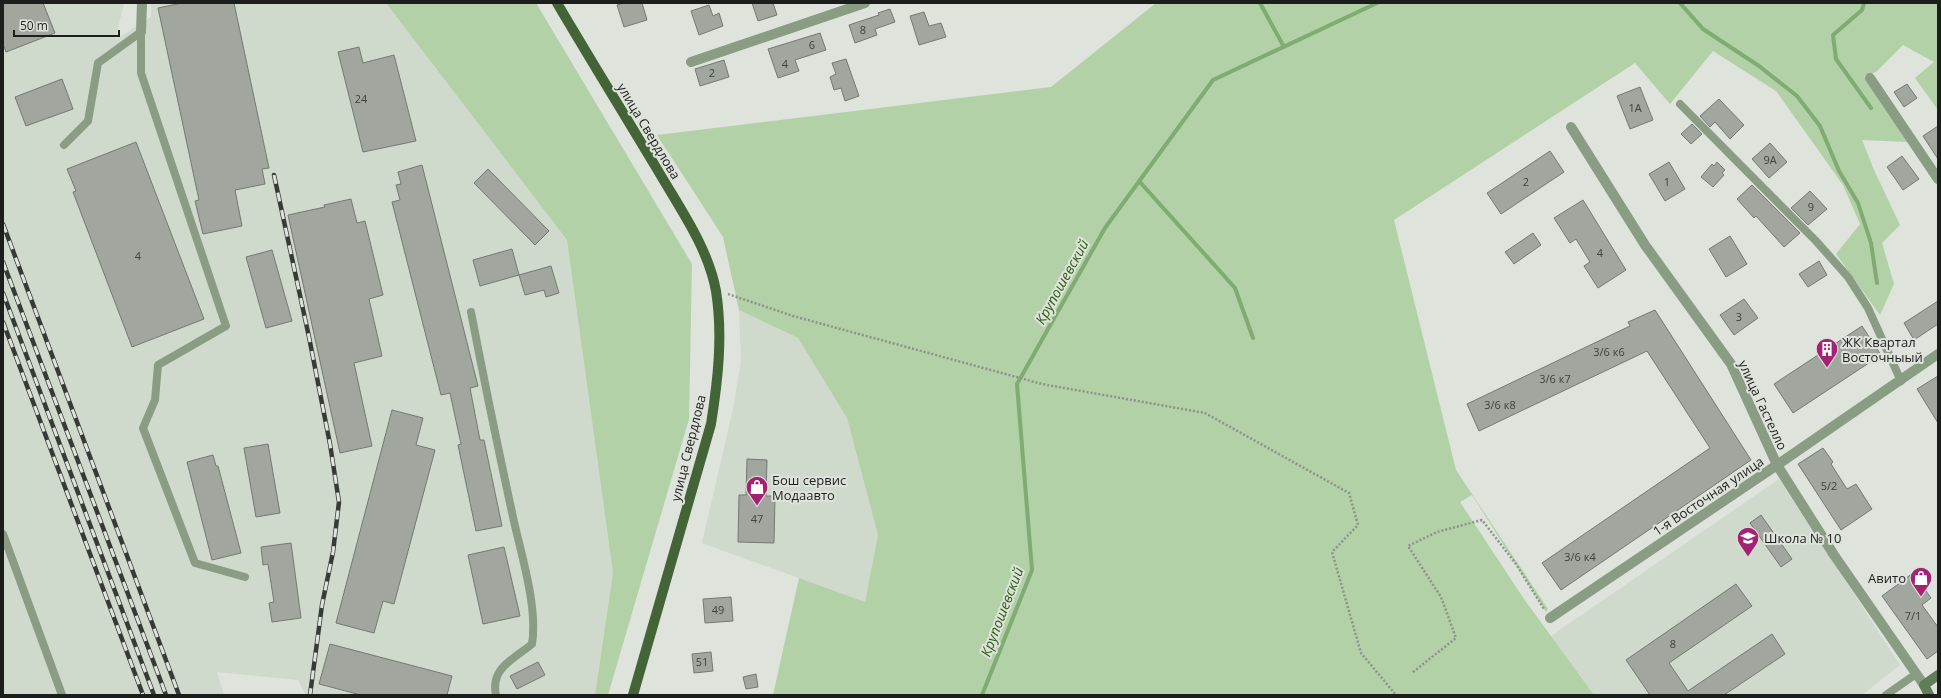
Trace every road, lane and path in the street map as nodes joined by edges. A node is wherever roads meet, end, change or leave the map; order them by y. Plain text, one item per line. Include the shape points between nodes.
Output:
1 (142, 3) edge
2 (557, 3) edge
3 (865, 3) edge
4 (141, 32) junction
5 (691, 62) dead end
6 (1870, 78) dead end
7 (1680, 104) dead end
8 (1571, 127) dead end
9 (64, 145) dead end
10 (1938, 179) edge
11 (716, 290) junction
12 (471, 312) dead end
13 (1938, 354) edge
14 (1900, 381) junction
15 (1777, 465) junction
16 (3, 534) edge
17 (246, 577) dead end
18 (1550, 618) joint
19 (1413, 672) dead end
20 (1916, 674) junction
21 (1938, 675) edge
22 (1924, 685) junction
23 (62, 695) edge
24 (496, 695) edge
25 (633, 695) edge
26 (1396, 695) edge
27 (1886, 695) edge
28 (1929, 695) edge

1 - 4 street
2 - 11 main road, улица Свердлова via 702,248
3 - 5 street
4 - 9 lane via 98,63 88,121
4 - 17 lane via 141,73 226,326 158,365 156,400 143,428 195,563
6 - 10 street
7 - 14 lane via 1816,241 1848,277 1868,308
8 - 15 street, улица Гастелло via 1645,245 1731,364
11 - 25 main road, улица Свердлова via 719,355 711,424
11 - 26 path via 793,316 1042,384 1205,413 1349,493 1358,525 1332,552 1361,653
12 - 24 lane via 535,628 532,644 498,671 494,685
13 - 14 street, 1-я Восточная улица
14 - 15 street, 1-я Восточная улица
15 - 18 street, 1-я Восточная улица
15 - 20 street, улица Гастелло via 1834,556
16 - 23 lane
18 - 19 path via 1516,564 1482,520 1438,532 1408,546 1441,597 1456,638
20 - 22 street, улица Гастелло
20 - 27 lane
21 - 22 street
22 - 28 street, улица Гастелло

